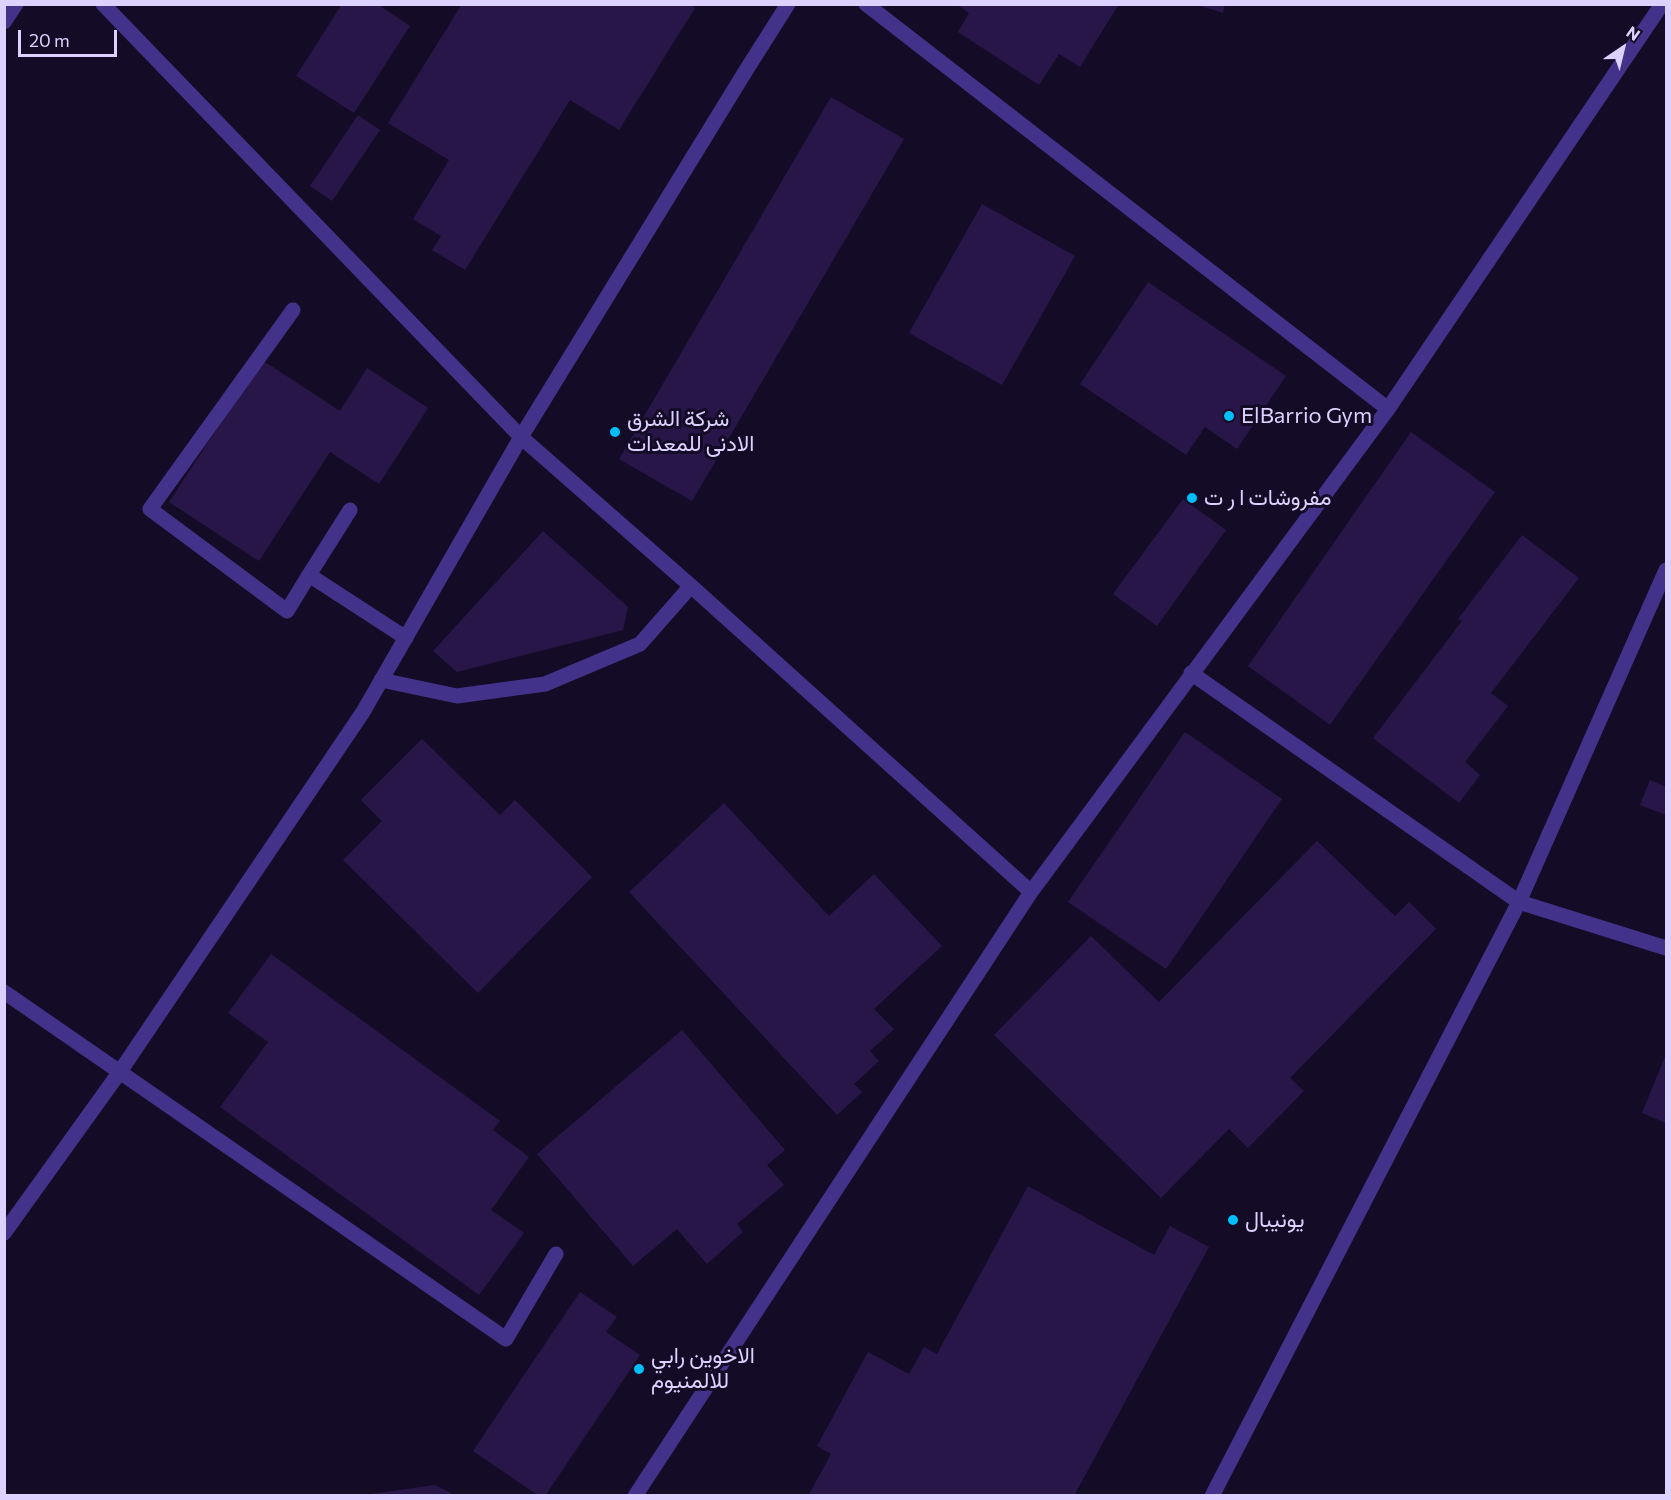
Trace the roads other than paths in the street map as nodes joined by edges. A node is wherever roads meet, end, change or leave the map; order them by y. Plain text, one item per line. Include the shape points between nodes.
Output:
1 (16, 4) edge
2 (103, 4) edge
3 (788, 4) edge
4 (866, 4) edge
5 (1662, 4) edge
6 (4, 22) edge
7 (293, 310) dead end
8 (1388, 409) junction
9 (522, 437) junction
10 (351, 510) dead end
11 (1666, 570) edge
12 (309, 575) junction
13 (691, 586) junction
14 (406, 638) junction
15 (1191, 673) junction
16 (381, 680) junction
17 (1031, 892) junction
18 (1519, 902) junction
19 (1666, 948) edge
20 (4, 992) edge
21 (119, 1073) junction
22 (4, 1233) edge
23 (556, 1254) dead end
24 (634, 1496) edge
25 (1212, 1496) edge

1 - 6 street
2 - 9 street
3 - 9 street
4 - 8 street
5 - 8 street
7 - 12 street via 150,509 287,611
8 - 15 street
9 - 13 street
9 - 14 street
10 - 12 street
11 - 18 street
12 - 14 street
13 - 16 street via 640,644 545,684 457,696
13 - 17 street
14 - 16 street
15 - 17 street
15 - 18 street
16 - 21 street
17 - 24 street
18 - 19 street
18 - 25 street
20 - 21 street
21 - 22 street
21 - 23 street via 506,1339

